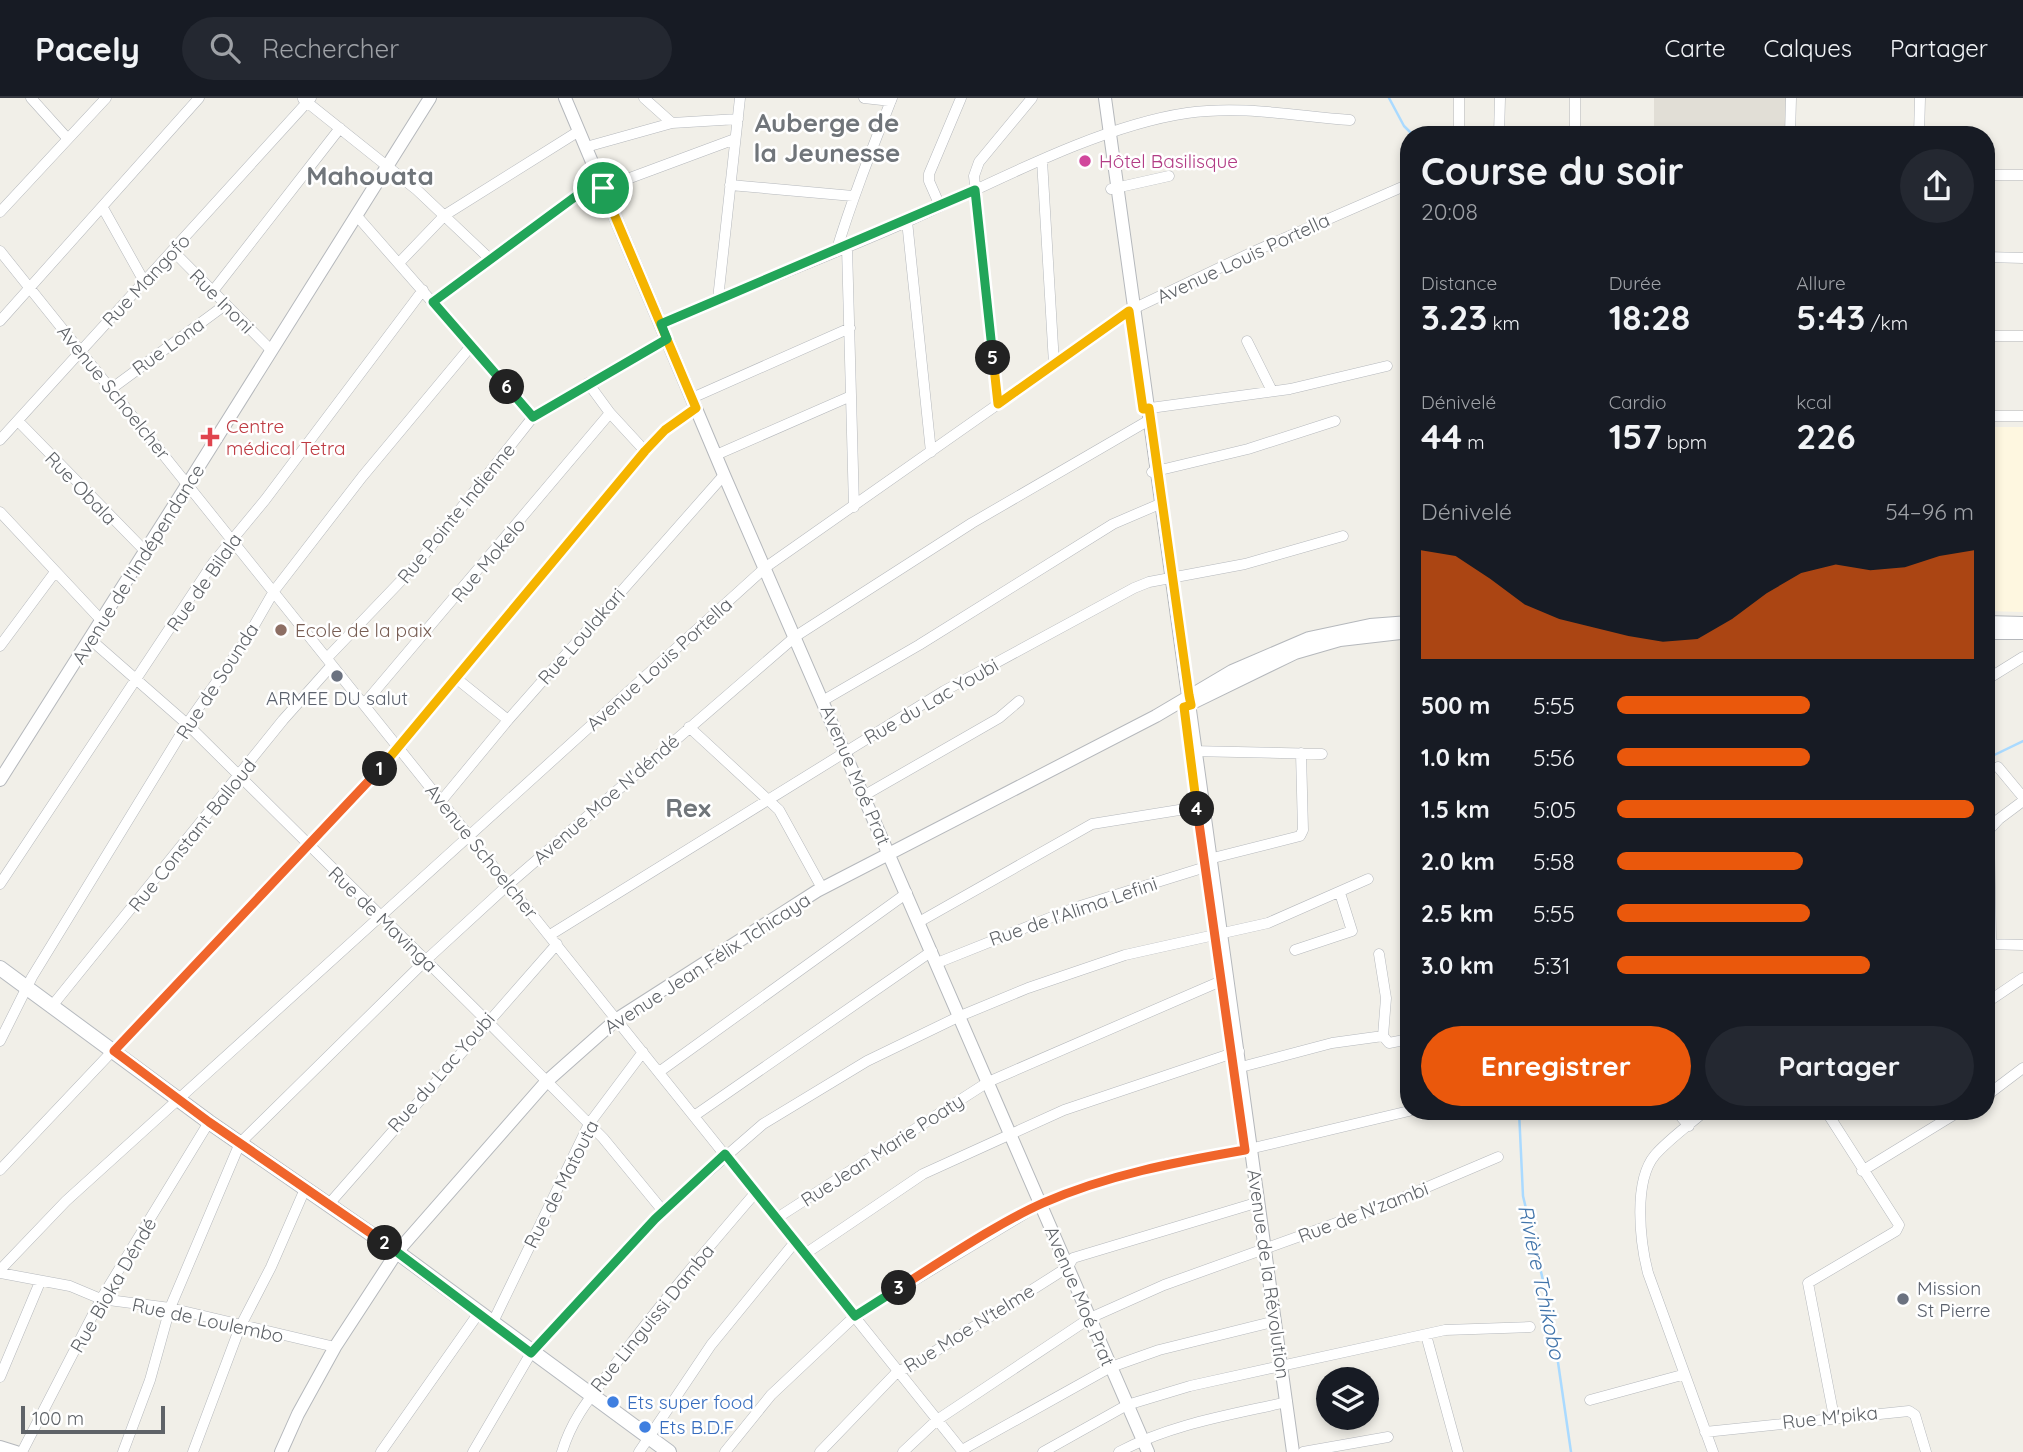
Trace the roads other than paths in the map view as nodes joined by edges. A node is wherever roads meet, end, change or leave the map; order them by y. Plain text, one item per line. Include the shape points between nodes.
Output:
1 (31, 98) edge
2 (106, 98) edge
3 (198, 98) edge
4 (430, 98) edge
5 (565, 98) edge
6 (644, 98) edge
7 (740, 98) edge
8 (864, 98) edge
9 (961, 98) edge
10 (1032, 98) edge
11 (1099, 98) edge
12 (1105, 98) edge
13 (1459, 98) edge
14 (1500, 98) edge
15 (1575, 98) edge
16 (1791, 98) edge
17 (1920, 98) edge
18 (892, 99) edge
19 (307, 100) edge
20 (738, 119) junction
21 (1350, 120) dead end
22 (672, 123) junction
23 (1459, 126) edge
24 (1499, 126) edge
25 (1575, 126) edge
26 (1790, 126) edge
27 (1919, 126) edge
28 (340, 128) junction
29 (579, 131) junction
30 (1107, 136) junction
31 (67, 138) junction
32 (735, 139) junction
33 (586, 147) junction
34 (1042, 160) junction
35 (387, 166) junction
36 (1995, 175) edge
37 (2023, 175) edge
38 (1168, 176) dead end
39 (601, 183) junction
40 (730, 185) junction
41 (1114, 188) junction
42 (1400, 188) edge
43 (975, 190) junction
44 (853, 197) junction
45 (940, 206) junction
46 (103, 208) junction
47 (0, 212) edge
48 (356, 215) junction
49 (445, 215) junction
50 (907, 221) junction
51 (848, 247) junction
52 (0, 251) edge
53 (174, 252) junction
54 (836, 252) junction
55 (1995, 257) edge
56 (2023, 258) edge
57 (491, 260) junction
58 (399, 263) junction
59 (145, 283) junction
60 (30, 286) junction
61 (423, 290) junction
62 (213, 291) junction
63 (718, 299) junction
64 (433, 302) junction
65 (225, 304) junction
66 (1132, 309) junction
67 (0, 321) edge
68 (661, 324) junction
69 (849, 328) junction
70 (1995, 336) edge
71 (2023, 336) edge
72 (667, 339) junction
73 (1247, 341) dead end
74 (471, 346) junction
75 (270, 349) junction
76 (81, 351) junction
77 (1054, 364) junction
78 (1387, 366) dead end
79 (588, 383) junction
80 (111, 388) junction
81 (1272, 391) junction
82 (851, 396) junction
83 (694, 403) junction
84 (998, 404) junction
85 (610, 413) junction
86 (1147, 414) junction
87 (1995, 416) edge
88 (2023, 416) edge
89 (533, 417) junction
90 (1335, 421) dead end
91 (19, 422) junction
92 (0, 440) edge
93 (645, 451) junction
94 (931, 452) junction
95 (716, 456) junction
96 (1155, 472) junction
97 (724, 475) junction
98 (189, 485) junction
99 (1158, 503) junction
100 (854, 507) junction
101 (2, 519) edge
102 (1343, 536) dead end
103 (232, 541) junction
104 (145, 551) junction
105 (766, 567) junction
106 (55, 572) junction
107 (1169, 578) junction
108 (274, 591) junction
109 (102, 621) junction
110 (1995, 622) edge
111 (1400, 623) edge
112 (2023, 623) edge
113 (1400, 633) edge
114 (1995, 633) edge
115 (2023, 633) edge
116 (796, 636) junction
117 (90, 639) junction
118 (0, 646) edge
119 (2023, 657) edge
120 (330, 662) junction
121 (1186, 673) junction
122 (1995, 674) edge
123 (136, 678) junction
124 (457, 679) junction
125 (1211, 682) junction
126 (1208, 695) junction
127 (824, 699) junction
128 (1019, 701) dead end
129 (1184, 703) junction
130 (364, 704) junction
131 (508, 720) junction
132 (187, 724) junction
133 (689, 727) junction
134 (1194, 728) junction
135 (400, 748) junction
136 (846, 751) junction
137 (1194, 751) junction
138 (1301, 754) junction
139 (1322, 754) dead end
140 (1998, 767) dead end
141 (239, 778) junction
142 (0, 780) edge
143 (864, 795) junction
144 (766, 798) junction
145 (2023, 799) edge
146 (442, 800) junction
147 (1200, 806) junction
148 (1995, 825) edge
149 (469, 834) junction
150 (306, 845) junction
151 (889, 853) junction
152 (1208, 863) junction
153 (1368, 878) dead end
154 (0, 884) edge
155 (509, 884) junction
156 (822, 888) junction
157 (907, 893) junction
158 (1340, 893) junction
159 (380, 915) junction
160 (919, 922) junction
161 (1218, 933) junction
162 (553, 939) junction
163 (1995, 944) edge
164 (2023, 945) edge
165 (1295, 950) dead end
166 (1379, 954) dead end
167 (934, 957) junction
168 (425, 961) junction
169 (0, 968) edge
170 (2023, 978) edge
171 (1225, 979) junction
172 (27, 988) junction
173 (1995, 997) edge
174 (52, 1006) junction
175 (960, 1016) junction
176 (617, 1019) junction
177 (486, 1020) junction
178 (1382, 1036) junction
179 (0, 1041) edge
180 (1400, 1041) edge
181 (114, 1051) junction
182 (643, 1052) junction
183 (1235, 1052) junction
184 (1241, 1067) junction
185 (2023, 1068) edge
186 (659, 1072) junction
187 (546, 1082) junction
188 (988, 1082) junction
189 (1995, 1089) edge
190 (179, 1099) junction
191 (1400, 1113) edge
192 (694, 1116) junction
193 (1684, 1120) edge
194 (1695, 1120) edge
195 (1833, 1120) edge
196 (1946, 1120) edge
197 (209, 1122) junction
198 (589, 1124) junction
199 (1689, 1126) junction
200 (1010, 1133) junction
201 (240, 1143) junction
202 (1249, 1149) junction
203 (725, 1154) junction
204 (1497, 1157) dead end
205 (0, 1170) edge
206 (1862, 1171) junction
207 (305, 1189) junction
208 (756, 1192) junction
209 (1256, 1202) junction
210 (329, 1204) junction
211 (1041, 1204) junction
212 (663, 1211) junction
213 (776, 1219) junction
214 (795, 1242) junction
215 (1262, 1251) junction
216 (397, 1252) junction
217 (805, 1254) junction
218 (1068, 1267) junction
219 (0, 1271) edge
220 (40, 1283) junction
221 (101, 1299) junction
222 (170, 1308) junction
223 (478, 1314) junction
224 (855, 1316) junction
225 (1090, 1318) junction
226 (1272, 1322) junction
227 (492, 1324) junction
228 (240, 1326) junction
229 (1530, 1326) dead end
230 (1426, 1335) junction
231 (335, 1347) junction
232 (531, 1353) junction
233 (1278, 1366) junction
234 (1111, 1367) junction
235 (898, 1371) junction
236 (1682, 1375) junction
237 (0, 1377) edge
238 (591, 1395) junction
239 (1590, 1401) dead end
240 (1283, 1403) junction
241 (1128, 1405) junction
242 (1834, 1417) junction
243 (937, 1420) junction
244 (1705, 1432) junction
245 (647, 1437) junction
246 (1388, 1437) dead end
247 (1142, 1439) junction
248 (0, 1447) edge
249 (962, 1451) edge
250 (16, 1452) edge
251 (22, 1452) edge
252 (123, 1452) edge
253 (193, 1452) edge
254 (281, 1452) edge
255 (381, 1452) edge
256 (473, 1452) edge
257 (562, 1452) edge
258 (639, 1452) edge
259 (669, 1452) edge
260 (725, 1452) edge
261 (820, 1452) edge
262 (903, 1452) edge
263 (1043, 1452) edge
264 (1119, 1452) edge
265 (1148, 1452) edge
266 (1286, 1452) edge
267 (1293, 1452) edge
268 (1303, 1452) edge
269 (1458, 1452) edge
270 (1713, 1452) edge
271 (1926, 1452) edge

1 - 31 street
2 - 31 street
3 - 46 street
4 - 35 street, Avenue de l'Indépendance
5 - 29 street, Avenue Moé Prat
6 - 22 street
7 - 20 street
8 - 18 street
9 - 45 street via 929,174
10 - 43 street via 979,162
11 - 30 street, Avenue de la Révolution
12 - 30 street, Avenue de la Révolution
13 - 23 street
14 - 24 street
15 - 25 street
16 - 26 street
17 - 27 street
18 - 44 street
19 - 28 street
19 - 53 street, Rue Mangofo
20 - 22 street
20 - 32 street
21 - 30 street via 1218,109 1158,118
22 - 33 street
28 - 35 street
28 - 62 street
29 - 33 street, Avenue Moé Prat
29 - 49 street
30 - 34 street
30 - 41 street, Avenue de la Révolution
31 - 47 street
32 - 39 street
32 - 40 street
33 - 39 street, Avenue Moé Prat
34 - 43 street
34 - 77 street
35 - 48 street, Avenue de l'Indépendance
35 - 49 street
36 - 37 street
38 - 41 street
39 - 57 street
39 - 68 street, Avenue Moé Prat
40 - 44 street
40 - 63 street
41 - 66 street, Avenue de la Révolution
42 - 66 street, Avenue Louis Portella
43 - 45 street
43 - 84 street
44 - 54 street
45 - 50 street
46 - 59 street
46 - 60 street
48 - 58 street
48 - 75 street, Avenue de l'Indépendance
49 - 57 street
49 - 58 street
50 - 51 street
50 - 94 street
51 - 54 street
51 - 69 street
52 - 60 street, Avenue Schoelcher
53 - 59 street, Rue Mangofo
53 - 62 street, Rue Inoni
54 - 63 street
55 - 56 street
57 - 64 street
58 - 61 street
59 - 76 street, Rue Mangofo
60 - 67 street
60 - 76 street, Avenue Schoelcher
61 - 64 street
61 - 103 street, Rue de Bilala
62 - 65 street, Rue Inoni
63 - 68 street
64 - 74 street
65 - 75 street, Rue Inoni
65 - 80 street, Rue Lona
66 - 77 street, Avenue Louis Portella
66 - 86 street, Avenue de la Révolution
68 - 72 street, Avenue Moé Prat
69 - 82 street
69 - 83 street
70 - 71 street
72 - 79 street, Rue Pointe Indienne
72 - 83 street, Avenue Moé Prat
73 - 81 street
74 - 89 street
74 - 108 street, Rue de Sounda
75 - 98 street, Avenue de l'Indépendance
76 - 80 street, Avenue Schoelcher
76 - 91 street, Rue Mangofo
77 - 84 street, Avenue Louis Portella
78 - 81 street, Avenue Moe N'déndé
79 - 85 street
79 - 89 street, Rue Pointe Indienne
80 - 98 street, Avenue Schoelcher
81 - 86 street, Avenue Moe N'déndé
82 - 95 street
82 - 100 street
83 - 93 street
83 - 95 street, Avenue Moé Prat
84 - 94 street, Avenue Louis Portella
85 - 93 street
85 - 130 street, Rue Mokelo
86 - 96 street, Avenue de la Révolution
86 - 116 street, Avenue Moe N'déndé
87 - 88 street
89 - 120 street, Rue Pointe Indienne via 417,564
90 - 96 street
91 - 92 street, Rue Mangofo
91 - 104 street, Rue Obala
93 - 124 street
94 - 100 street, Avenue Louis Portella
95 - 97 street, Avenue Moé Prat
96 - 99 street, Avenue de la Révolution
97 - 105 street, Avenue Moé Prat
97 - 131 street, Rue Loulakari
98 - 103 street, Avenue Schoelcher
98 - 104 street, Avenue de l'Indépendance
99 - 107 street, Avenue de la Révolution
99 - 127 street via 1124,517
100 - 105 street, Avenue Louis Portella
101 - 106 street
102 - 107 street, Rue du Lac Youbi via 1263,560
103 - 108 street, Avenue Schoelcher
103 - 123 street, Rue de Bilala
104 - 109 street, Avenue de l'Indépendance
105 - 116 street, Avenue Moé Prat
105 - 149 street, Avenue Louis Portella
106 - 109 street
106 - 118 street
107 - 121 street, Avenue de la Révolution
107 - 129 street, Avenue de la Révolution
107 - 136 street, Rue du Lac Youbi via 1134,588 1047,634
108 - 120 street, Avenue Schoelcher
108 - 132 street, Rue de Sounda
109 - 117 street, Avenue de l'Indépendance
110 - 112 street
111 - 125 street via 1309,638
113 - 126 street via 1350,638 1295,653
114 - 115 street
116 - 127 street, Avenue Moé Prat
116 - 133 street, Avenue Moe N'déndé
117 - 123 street, Rue de Mavinga
117 - 142 street, Avenue de l'Indépendance
119 - 122 street
120 - 130 street, Avenue Schoelcher
120 - 141 street, Rue Constant Balloud
121 - 125 street via 1195,680
121 - 129 street, Avenue de la Révolution
123 - 132 street, Rue de Mavinga
123 - 154 street, Rue de Bilala
124 - 131 street
124 - 135 street
125 - 129 street
126 - 129 street
126 - 134 street
127 - 136 street, Avenue Moé Prat
128 - 143 street via 999,718
129 - 134 street, Avenue de la Révolution
129 - 137 street, Avenue de la Révolution
129 - 151 street, Avenue Jean Félix Tchicaya
130 - 135 street, Avenue Schoelcher
131 - 146 street, Rue Loulakari
132 - 141 street, Rue de Mavinga
132 - 172 street, Rue de Sounda
133 - 144 street
133 - 155 street, Avenue Moe N'déndé
134 - 137 street, Avenue de la Révolution
135 - 146 street, Avenue Schoelcher
135 - 150 street
136 - 143 street, Avenue Moé Prat
136 - 144 street, Rue du Lac Youbi
137 - 138 street
137 - 147 street, Avenue de la Révolution
138 - 139 street
138 - 152 street, Rue de l'Alima Lefini via 1300,836
140 - 145 street
141 - 150 street, Rue de Mavinga
141 - 174 street, Rue Constant Balloud
143 - 151 street, Avenue Moé Prat
144 - 156 street via 779,810
144 - 162 street, Rue du Lac Youbi
145 - 148 street
146 - 149 street, Avenue Schoelcher
147 - 152 street, Avenue de la Révolution
147 - 160 street via 1091,824
149 - 155 street, Avenue Schoelcher
149 - 159 street, Avenue Louis Portella
150 - 159 street, Rue de Mavinga
150 - 181 street
151 - 156 street, Avenue Jean Félix Tchicaya
151 - 157 street, Avenue Moé Prat
152 - 161 street, Avenue de la Révolution
152 - 167 street, Rue de l'Alima Lefini
153 - 158 street
155 - 162 street, Avenue Schoelcher
155 - 168 street, Avenue Moe N'déndé
156 - 176 street, Avenue Jean Félix Tchicaya
157 - 160 street, Avenue Moé Prat
157 - 186 street
158 - 161 street via 1268,923
158 - 165 street via 1352,931
159 - 168 street, Rue de Mavinga
159 - 190 street, Avenue Louis Portella
160 - 167 street, Avenue Moé Prat
161 - 171 street, Avenue de la Révolution
161 - 175 street via 1125,955
162 - 176 street, Avenue Schoelcher
162 - 177 street, Rue du Lac Youbi
163 - 164 street
166 - 178 street via 1386,999
167 - 175 street, Avenue Moé Prat
167 - 192 street, Rue de l'Alima Lefini
168 - 177 street, Rue de Mavinga
168 - 201 street, Avenue Moe N'déndé
169 - 172 main road
170 - 173 street
171 - 183 street, Avenue de la Révolution
171 - 188 street, RueJean Marie Poaty
172 - 174 main road
172 - 179 street, Rue de Sounda
174 - 181 main road
175 - 188 street, Avenue Moé Prat
175 - 203 street via 867,1061 763,1124
176 - 182 street, Avenue Schoelcher
176 - 187 street, Avenue Jean Félix Tchicaya
177 - 187 street, Rue de Mavinga
177 - 210 street, Rue du Lac Youbi
178 - 180 street via 1389,1043
178 - 184 street via 1332,1043
181 - 190 main road
181 - 205 street
182 - 186 street, Avenue Schoelcher
182 - 198 street, Rue de Matouta
183 - 184 street, Avenue de la Révolution
183 - 200 street
183 - 202 street, Avenue de la Révolution
184 - 202 street, Avenue de la Révolution
185 - 189 street
186 - 192 street, Avenue Schoelcher
187 - 198 street, Rue de Mavinga
187 - 216 street, Avenue Jean Félix Tchicaya
188 - 200 street, Avenue Moé Prat
188 - 213 street, RueJean Marie Poaty
190 - 197 main road
190 - 219 street, Avenue Louis Portella via 66,1201
191 - 202 street
192 - 203 street, Avenue Schoelcher
193 - 199 street
194 - 199 street
195 - 206 street
196 - 206 street
197 - 201 main road
197 - 221 street, Rue Bioka Déndé
198 - 212 street, Rue de Mavinga
198 - 227 street, Rue de Matouta
199 - 236 street via 1654,1156 1640,1221 1648,1273
200 - 211 street, Avenue Moé Prat
200 - 217 street via 923,1174
201 - 207 main road
201 - 222 street, Avenue Moe N'déndé
202 - 209 street, Avenue de la Révolution
202 - 211 street via 1165,1164
203 - 208 street, Avenue Schoelcher
203 - 212 street
204 - 215 street, Rue de N'zambi
206 - 242 street via 1899,1224 1806,1288
207 - 210 main road
207 - 228 street
208 - 213 street, Avenue Schoelcher
208 - 238 street, Rue Linguissi Damba
209 - 215 street, Avenue de la Révolution
209 - 218 street, Rue Moe N'telme via 1073,1258
210 - 216 main road
211 - 218 street, Avenue Moé Prat
211 - 224 street
212 - 232 street
213 - 214 street, Avenue Schoelcher
214 - 217 street, Avenue Schoelcher
214 - 245 street via 711,1345
215 - 225 street, Rue de N'zambi via 1164,1285
215 - 226 street, Avenue de la Révolution
216 - 223 main road
216 - 231 street, Avenue Jean Félix Tchicaya
217 - 224 street, Avenue Schoelcher
218 - 225 street, Avenue Moé Prat
218 - 235 street, Rue Moe N'telme
219 - 220 street, Rue de Loulembo
220 - 221 street, Rue de Loulembo via 70,1286
220 - 237 street
221 - 222 street, Rue de Loulembo
221 - 251 street, Rue Bioka Déndé
222 - 228 street, Rue de Loulembo
222 - 252 street, Avenue Moe N'déndé
223 - 227 main road
223 - 255 street
224 - 235 street, Avenue Schoelcher
224 - 260 street via 771,1395
225 - 234 street, Avenue Moé Prat
225 - 243 street, Rue de N'zambi
226 - 233 street, Avenue de la Révolution
226 - 234 street
227 - 232 main road
228 - 231 street, Rue de Loulembo
228 - 253 street
229 - 230 street
230 - 233 street
230 - 269 street
231 - 254 street, Avenue Jean Félix Tchicaya
232 - 238 main road
232 - 256 street
233 - 240 street, Avenue de la Révolution
233 - 241 street
234 - 241 street, Avenue Moé Prat
234 - 249 street
235 - 243 street, Avenue Schoelcher
235 - 261 street, Rue Moe N'telme
236 - 239 street
236 - 244 street
238 - 245 main road
238 - 257 street, Rue Linguissi Damba via 576,1415
240 - 247 street
240 - 266 street, Avenue de la Révolution
240 - 267 street, Avenue de la Révolution
241 - 247 street, Avenue Moé Prat
241 - 263 street
242 - 244 street, Rue M'pika
242 - 271 street, Rue M'pika via 1909,1411 1915,1415
243 - 249 street, Avenue Schoelcher
243 - 262 street, Rue de N'zambi
244 - 270 street
245 - 258 street
245 - 259 main road
246 - 268 street
247 - 264 street
247 - 265 street, Avenue Moé Prat
248 - 250 street

